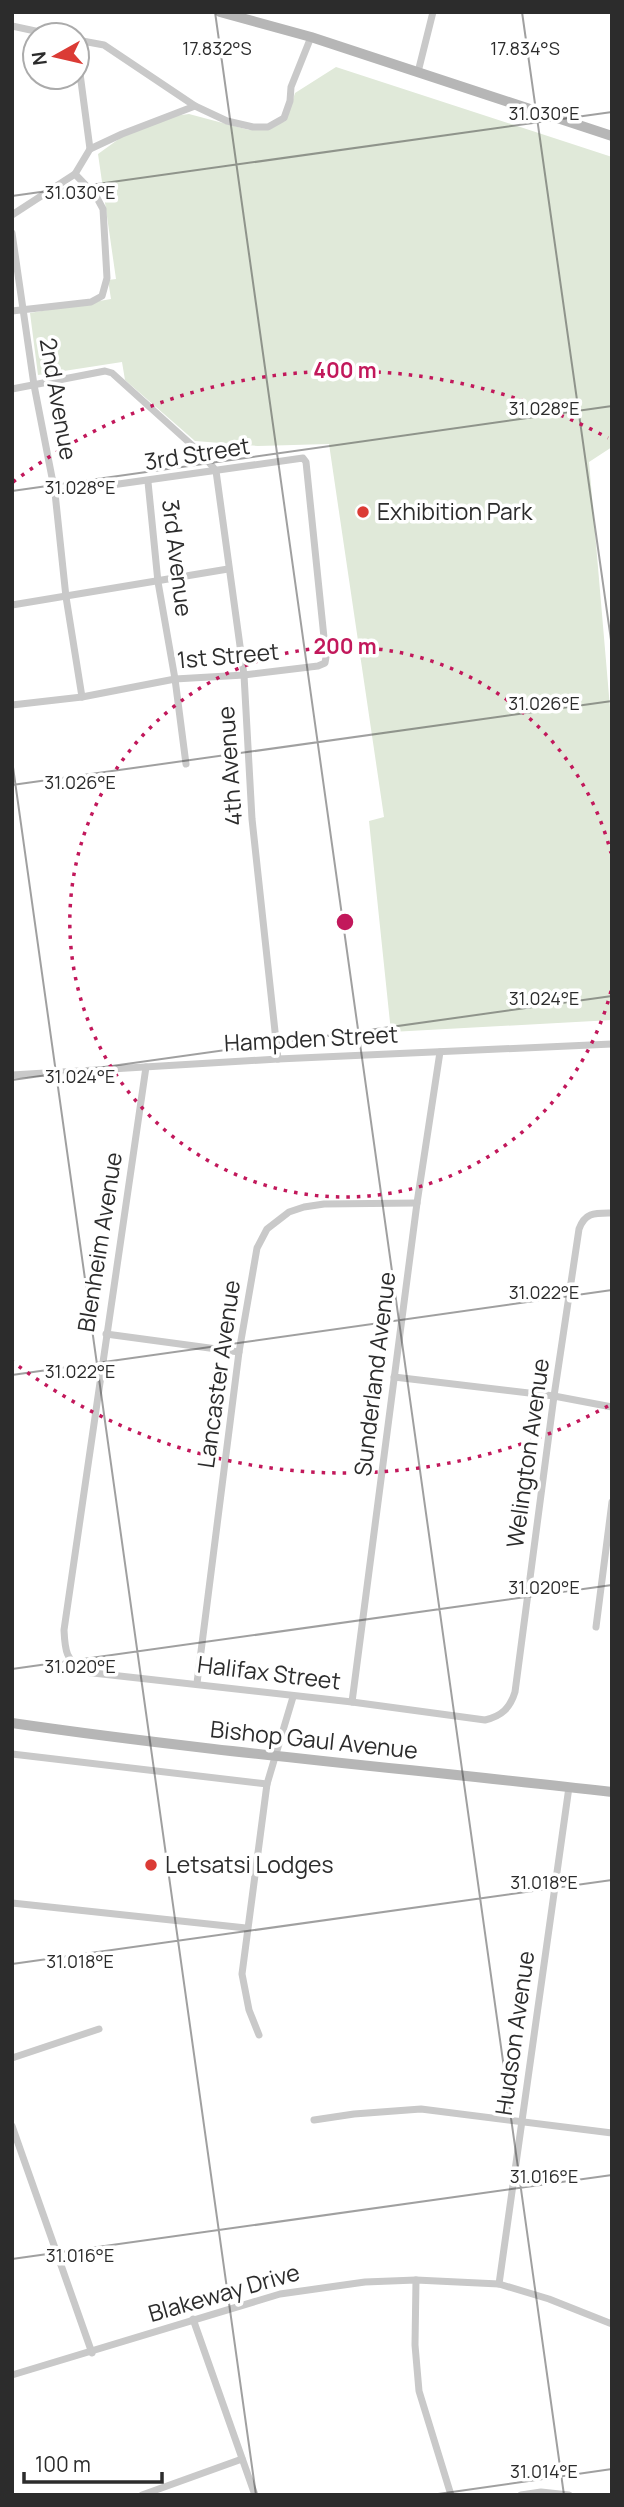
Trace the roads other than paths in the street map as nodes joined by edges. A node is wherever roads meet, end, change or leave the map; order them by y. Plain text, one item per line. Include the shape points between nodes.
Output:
1 (220, 12) edge
2 (246, 12) edge
3 (433, 12) edge
4 (293, 32) junction
5 (311, 37) junction
6 (91, 43) edge
7 (418, 72) junction
8 (82, 91) edge
9 (195, 106) junction
10 (612, 136) edge
11 (90, 149) junction
12 (75, 174) junction
13 (12, 215) edge
14 (12, 233) edge
15 (25, 310) junction
16 (12, 311) edge
17 (34, 385) junction
18 (12, 389) edge
19 (303, 458) joint
20 (216, 471) junction
21 (148, 482) junction
22 (55, 494) junction
23 (228, 569) junction
24 (158, 582) junction
25 (66, 597) junction
26 (12, 605) edge
27 (244, 675) junction
28 (175, 679) junction
29 (82, 696) junction
30 (12, 705) edge
31 (186, 764) dead end
32 (612, 1044) edge
33 (440, 1052) junction
34 (278, 1059) junction
35 (146, 1067) junction
36 (12, 1075) edge
37 (417, 1203) junction
38 (612, 1213) edge
39 (106, 1334) junction
40 (239, 1352) junction
41 (394, 1377) junction
42 (554, 1396) junction
43 (612, 1408) edge
44 (612, 1502) edge
45 (596, 1627) dead end
46 (64, 1630) joint
47 (197, 1684) junction
48 (293, 1697) junction
49 (352, 1702) junction
50 (498, 1717) joint
51 (12, 1723) edge
52 (12, 1754) edge
53 (275, 1756) junction
54 (267, 1784) junction
55 (569, 1787) junction
56 (612, 1792) edge
57 (12, 1903) edge
58 (246, 1928) junction
59 (99, 2029) dead end
60 (259, 2035) dead end
61 (12, 2058) edge
62 (314, 2120) dead end
63 (522, 2121) junction
64 (12, 2126) edge
65 (612, 2133) edge
66 (416, 2280) junction
67 (499, 2284) junction
68 (193, 2319) junction
69 (612, 2324) edge
70 (92, 2353) junction
71 (12, 2375) edge
72 (242, 2459) junction
73 (142, 2495) edge
74 (255, 2495) edge
75 (451, 2495) edge
76 (521, 2495) edge
77 (569, 2495) edge

1 - 4 main road
2 - 4 main road
3 - 7 street
4 - 5 main road
5 - 7 main road
5 - 9 street via 284,118 268,127 253,127
6 - 9 street via 104,45
7 - 10 main road
8 - 11 street
9 - 11 street
11 - 12 street
12 - 13 street
12 - 15 street via 103,209 107,278 102,296 90,302
14 - 15 street, 2nd Avenue
15 - 16 street
15 - 17 street, 2nd Avenue
17 - 18 street
17 - 20 street via 112,373
17 - 22 street, 2nd Avenue
19 - 20 street, 3rd Street
19 - 27 street, 1st Street via 326,657 318,666
20 - 21 street, 3rd Street
20 - 23 street, 4th Avenue
21 - 22 street, 3rd Street
21 - 24 street, 3rd Avenue
22 - 25 street, 2nd Avenue
23 - 24 street
23 - 27 street, 4th Avenue
24 - 25 street
24 - 28 street, 3rd Avenue
25 - 26 street
25 - 29 street, 2nd Avenue
27 - 28 street, 1st Street
27 - 34 street, 4th Avenue via 252,819
28 - 29 street, 1st Street
28 - 31 street, 3rd Avenue
29 - 30 street, 1st Street
32 - 33 street, Hampden Street
33 - 34 street, Hampden Street
33 - 37 street, Sunderland Avenue
34 - 35 street, Hampden Street
35 - 36 street, Hampden Street
35 - 39 street, Blenheim Avenue
37 - 40 street, Lancaster Avenue via 304,1207 267,1229 257,1248
37 - 41 street, Sunderland Avenue
38 - 42 street, Welington Avenue via 582,1219
39 - 40 street
39 - 46 street, Blenheim Avenue
40 - 47 street, Lancaster Avenue
41 - 42 street
41 - 49 street, Sunderland Avenue
42 - 43 street
42 - 50 street, Welington Avenue via 515,1692 512,1703
44 - 45 street
46 - 47 street, Halifax Street via 70,1662 84,1672
47 - 48 street, Halifax Street
48 - 49 street, Halifax Street
48 - 53 street
49 - 50 street, Halifax Street via 485,1720
51 - 53 main road, Bishop Gaul Avenue
52 - 54 street
53 - 54 street
53 - 55 main road, Bishop Gaul Avenue
54 - 58 street
55 - 56 main road, Bishop Gaul Avenue
55 - 63 street, Hudson Avenue
57 - 58 street
58 - 60 street via 243,1987
59 - 61 street
62 - 63 street via 421,2109
63 - 65 street
63 - 67 street, Hudson Avenue
64 - 70 street
66 - 67 street, Blakeway Drive
66 - 68 street, Blakeway Drive via 312,2288
66 - 75 street via 419,2391
67 - 69 street, Blakeway Drive
68 - 70 street, Blakeway Drive
68 - 72 street
70 - 71 street, Blakeway Drive
72 - 73 street
72 - 74 street
76 - 77 street

